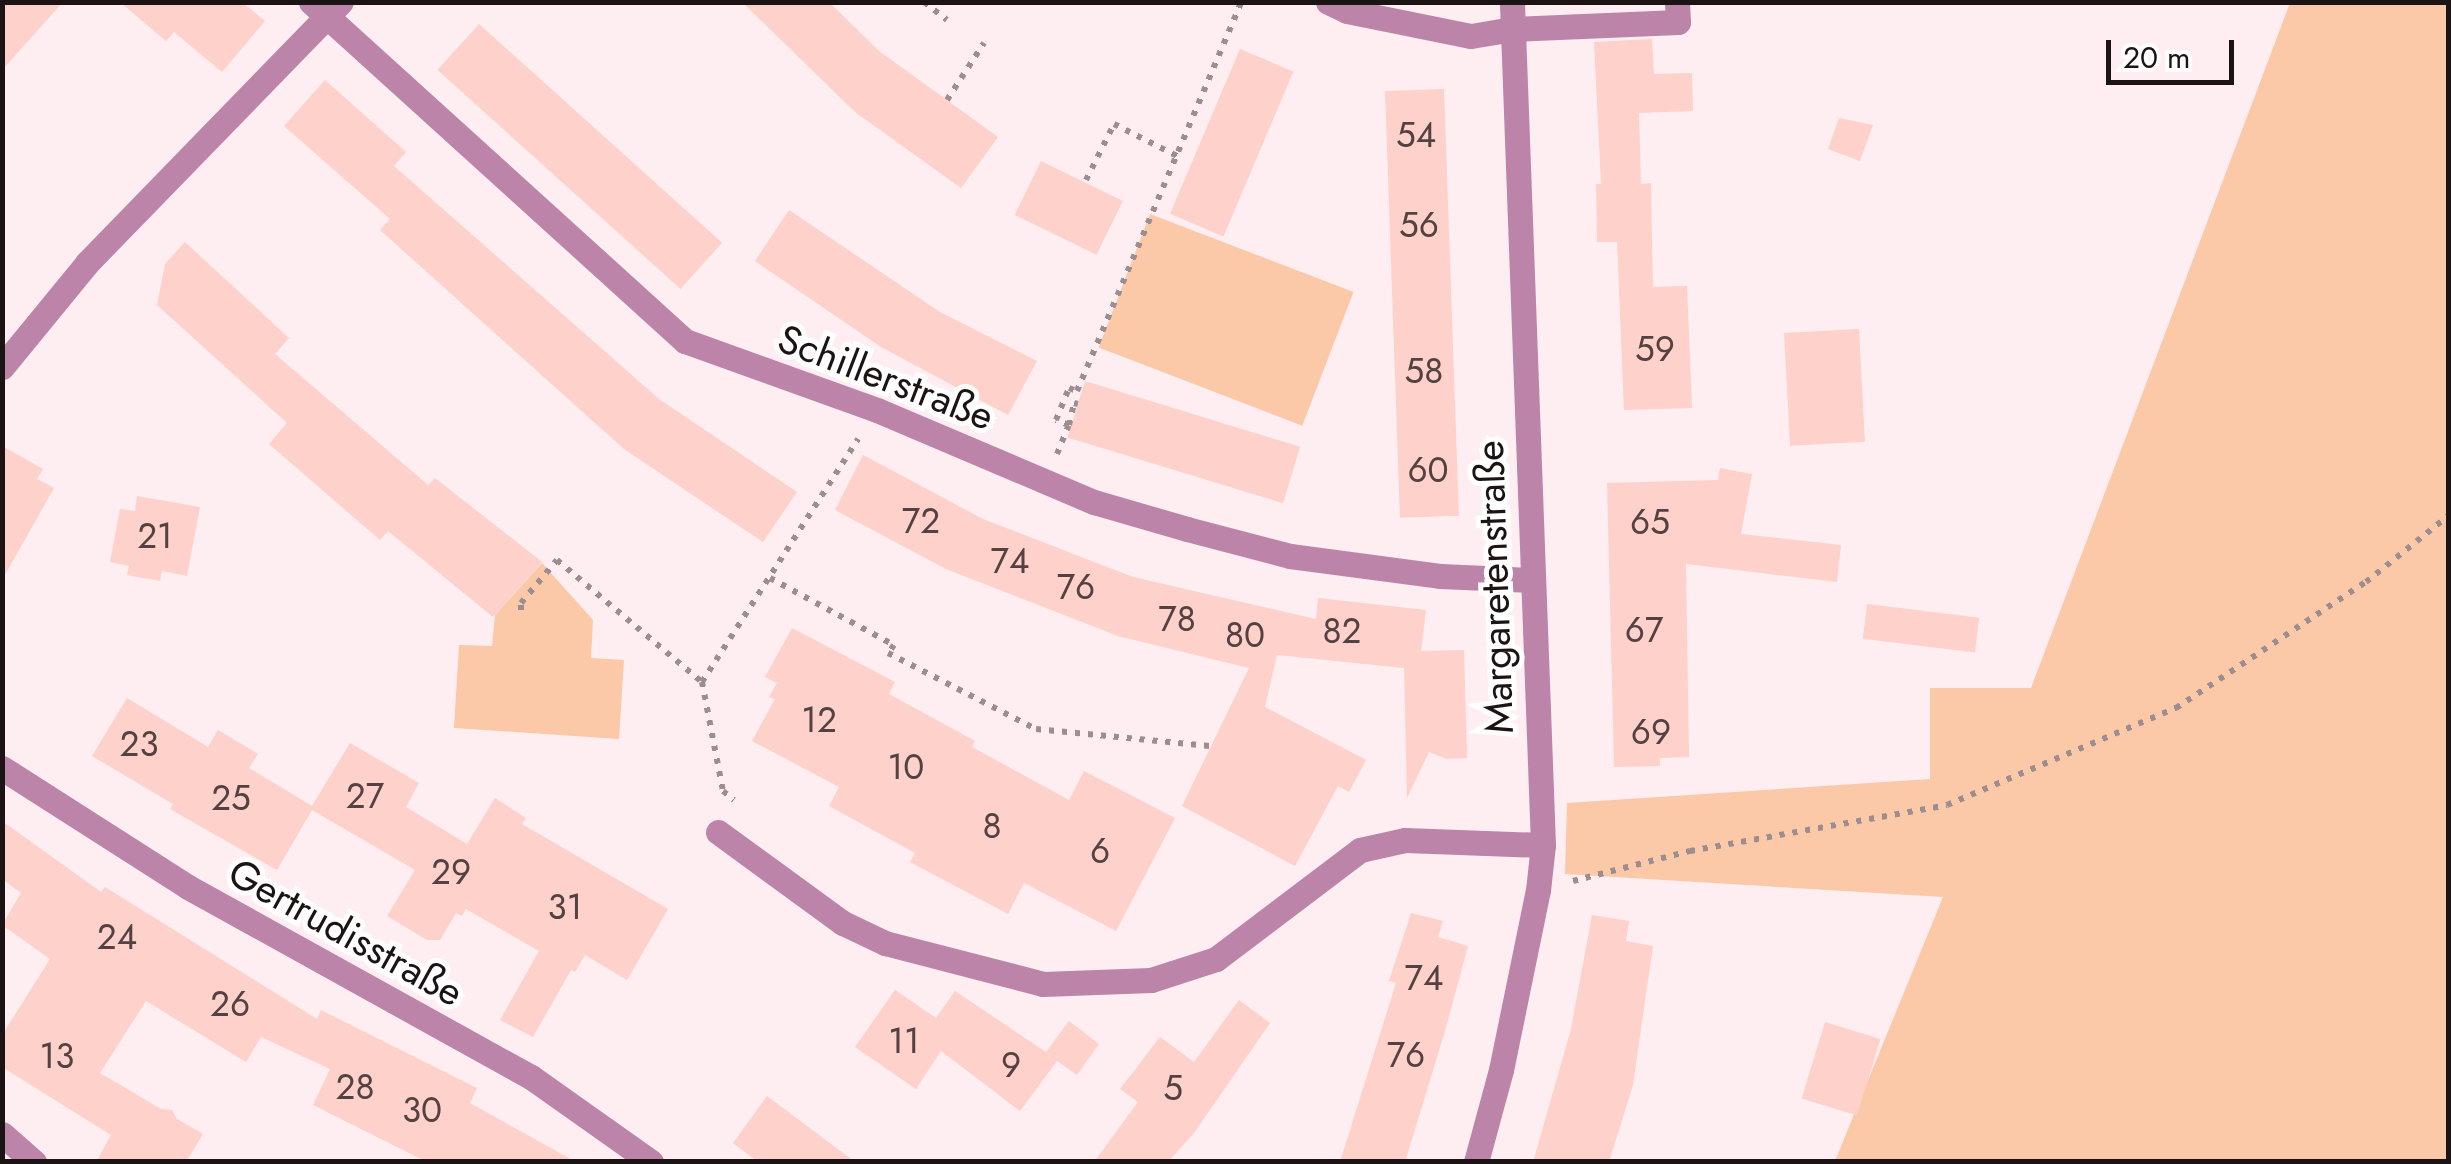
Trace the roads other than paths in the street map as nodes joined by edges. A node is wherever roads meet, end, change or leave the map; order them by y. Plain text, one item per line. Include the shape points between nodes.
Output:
1 (1328, 2) edge
2 (1512, 2) edge
3 (1677, 2) edge
4 (326, 7) edge
5 (1513, 29) junction
6 (2, 367) edge
7 (1530, 580) junction
8 (2, 768) edge
9 (718, 832) dead end
10 (1543, 845) junction
11 (2, 1134) edge
12 (34, 1162) edge
13 (652, 1162) edge
14 (1476, 1162) edge

1 - 5 street via 1471,36
2 - 5 street, Margaretenstraße
3 - 5 street via 1678,22
4 - 6 street, Schillerstraße via 87,263
4 - 7 street, Schillerstraße via 685,342 877,410 1094,502 1290,556
5 - 7 street, Margaretenstraße
7 - 10 street, Margaretenstraße
8 - 13 street, Gertrudisstraße via 188,886 531,1076
9 - 10 street via 843,923 885,944 1043,984 1151,980 1216,959 1360,850 1405,840
10 - 14 street, Margaretenstraße via 1501,1070
11 - 12 street

